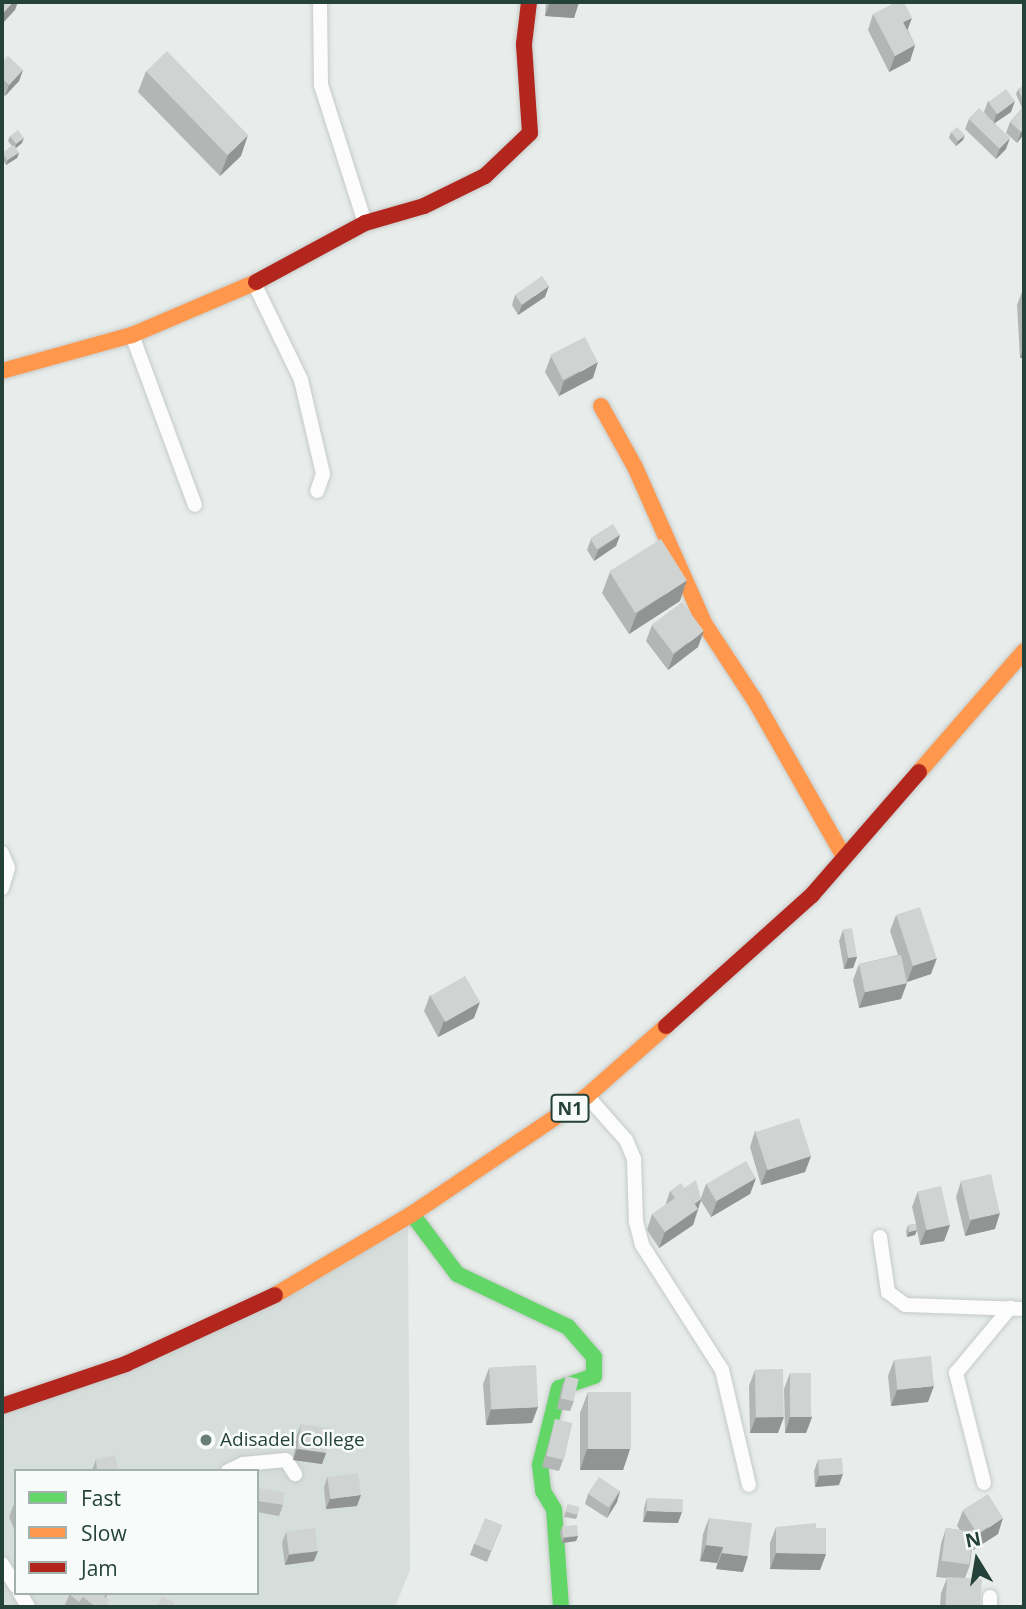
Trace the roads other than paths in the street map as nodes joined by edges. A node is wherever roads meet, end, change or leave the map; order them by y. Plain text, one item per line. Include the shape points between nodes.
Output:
1 (320, 2) edge
2 (529, 2) edge
3 (365, 223) junction
4 (254, 282) junction
5 (132, 335) junction
6 (2, 371) edge
7 (601, 406) dead end
8 (317, 491) dead end
9 (195, 505) dead end
10 (1024, 651) edge
11 (2, 853) edge
12 (844, 858) junction
13 (2, 888) edge
14 (587, 1096) junction
15 (412, 1214) junction
16 (880, 1237) dead end
17 (1017, 1309) edge
18 (2, 1406) edge
19 (232, 1469) edge
20 (295, 1475) dead end
21 (984, 1483) dead end
22 (749, 1485) dead end
23 (561, 1607) edge

1 - 3 street via 321,85
2 - 3 main road via 524,44 531,121 525,141 463,190
3 - 4 main road
4 - 5 main road
4 - 8 street via 301,380 323,474
5 - 6 main road
5 - 9 street
7 - 12 main road via 635,467 704,622 754,699
10 - 12 main road, N1
11 - 13 street via 8,868
12 - 14 main road, N1 via 758,947
14 - 15 main road, N1
14 - 22 street via 625,1140 634,1159 636,1222 642,1245 722,1370
15 - 18 main road, N1 via 258,1305 126,1364
15 - 23 main road via 457,1274 568,1327 594,1357 594,1376 559,1388 540,1465 543,1491 554,1509
16 - 17 street via 888,1292 905,1305
17 - 21 street via 956,1373
19 - 20 street via 286,1460

